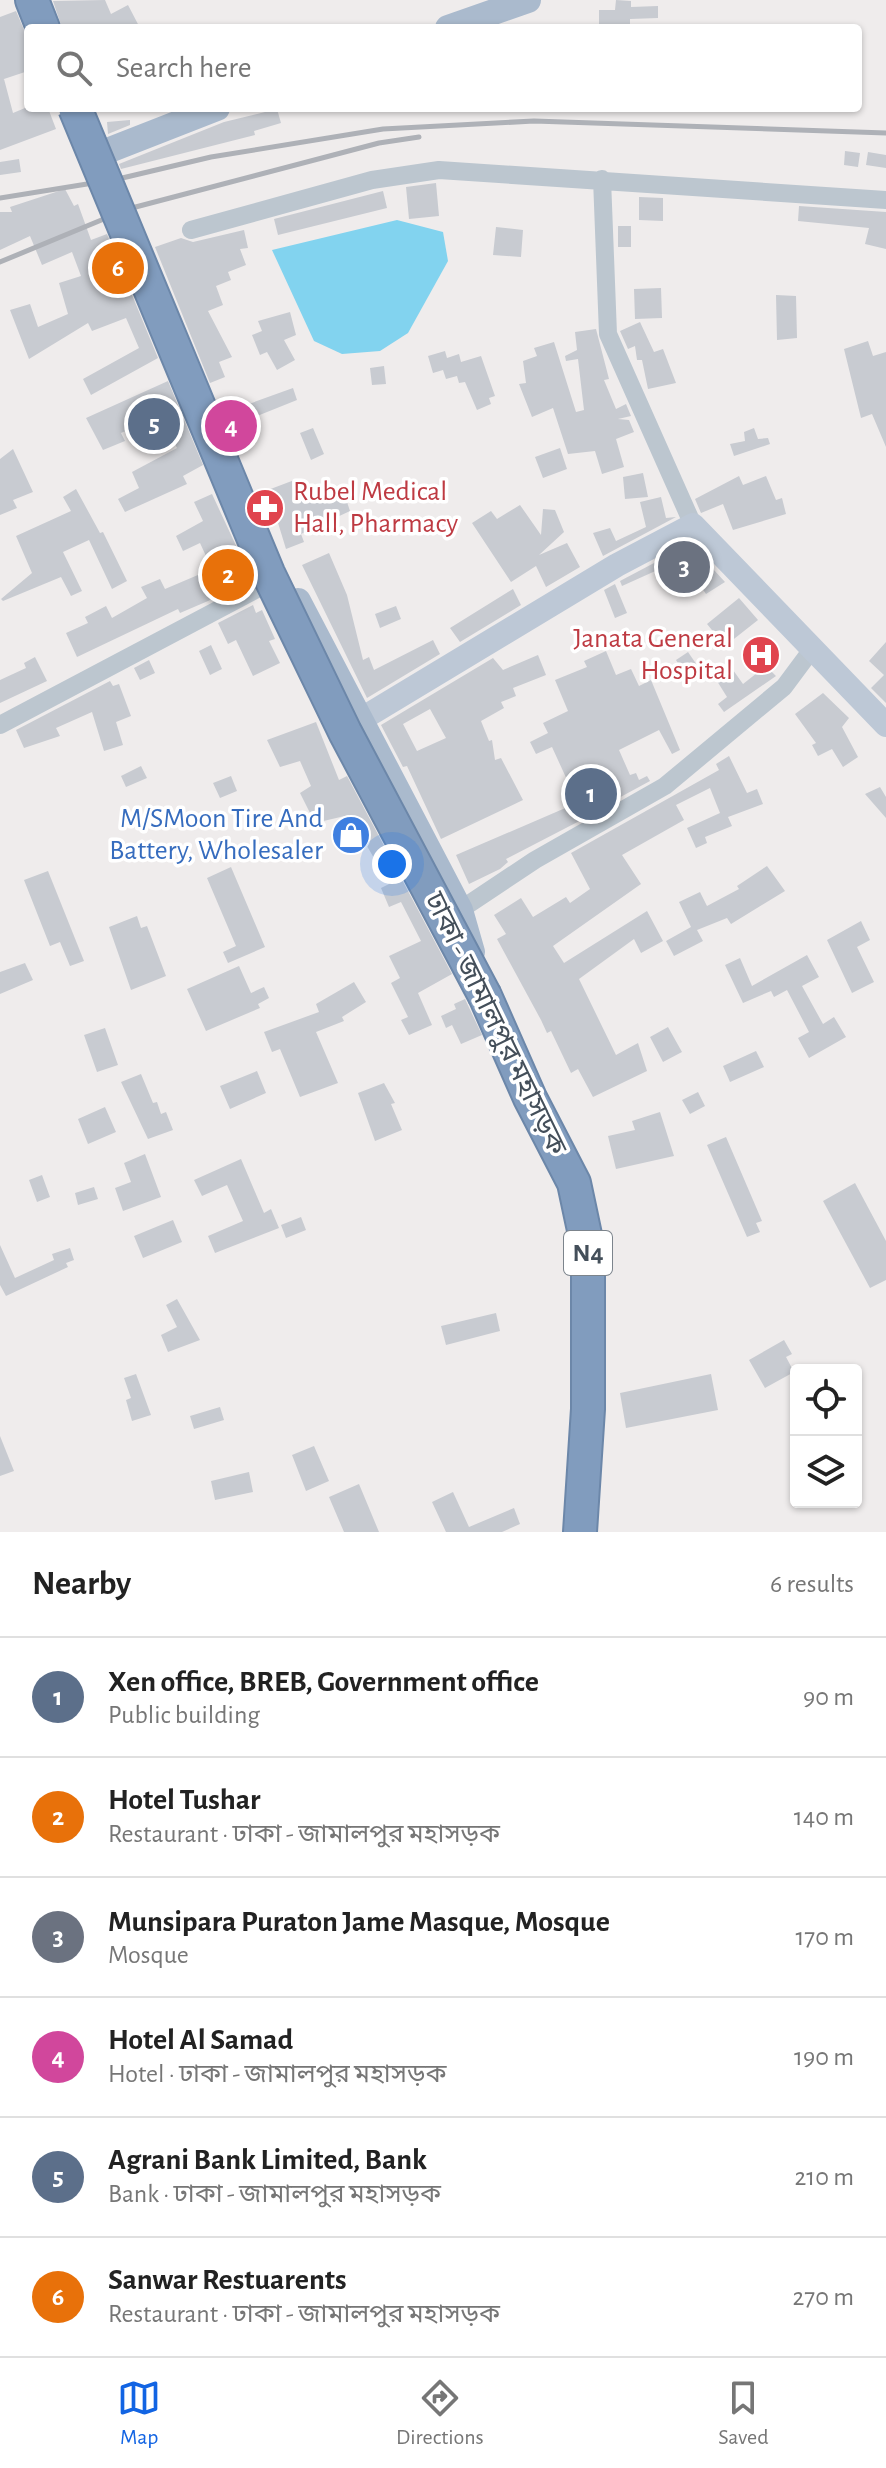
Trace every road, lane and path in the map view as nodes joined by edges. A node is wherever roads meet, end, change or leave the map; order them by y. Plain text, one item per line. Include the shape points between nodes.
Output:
1 (32, 0) edge
2 (45, 0) edge
3 (528, 0) edge
4 (41, 24) edge
5 (55, 24) edge
6 (459, 24) edge
7 (77, 112) edge
8 (91, 112) edge
9 (207, 112) edge
10 (107, 151) junction
11 (602, 179) junction
12 (886, 200) edge
13 (191, 230) dead end
14 (693, 525) junction
15 (284, 574) junction
16 (813, 648) junction
17 (360, 720) junction
18 (0, 725) edge
19 (886, 725) edge
20 (460, 910) junction
21 (485, 996) junction
22 (580, 1532) edge

1 - 4 highway
2 - 5 main road
3 - 6 main road
7 - 21 highway, ঢাকা - জামালপুর মহাসড়ক / N4, bridge via 268,573 345,732
8 - 10 main road
9 - 10 main road
10 - 15 main road
11 - 12 street
11 - 13 street via 439,170 372,180
11 - 14 street via 608,334
14 - 16 main road
14 - 17 main road
15 - 17 main road
15 - 18 street
16 - 19 main road
16 - 20 street via 784,687 665,786
17 - 20 main road
20 - 21 main road
21 - 22 highway, ঢাকা - জামালপুর মহাসড়ক / N4 via 574,1183 588,1249 588,1409

